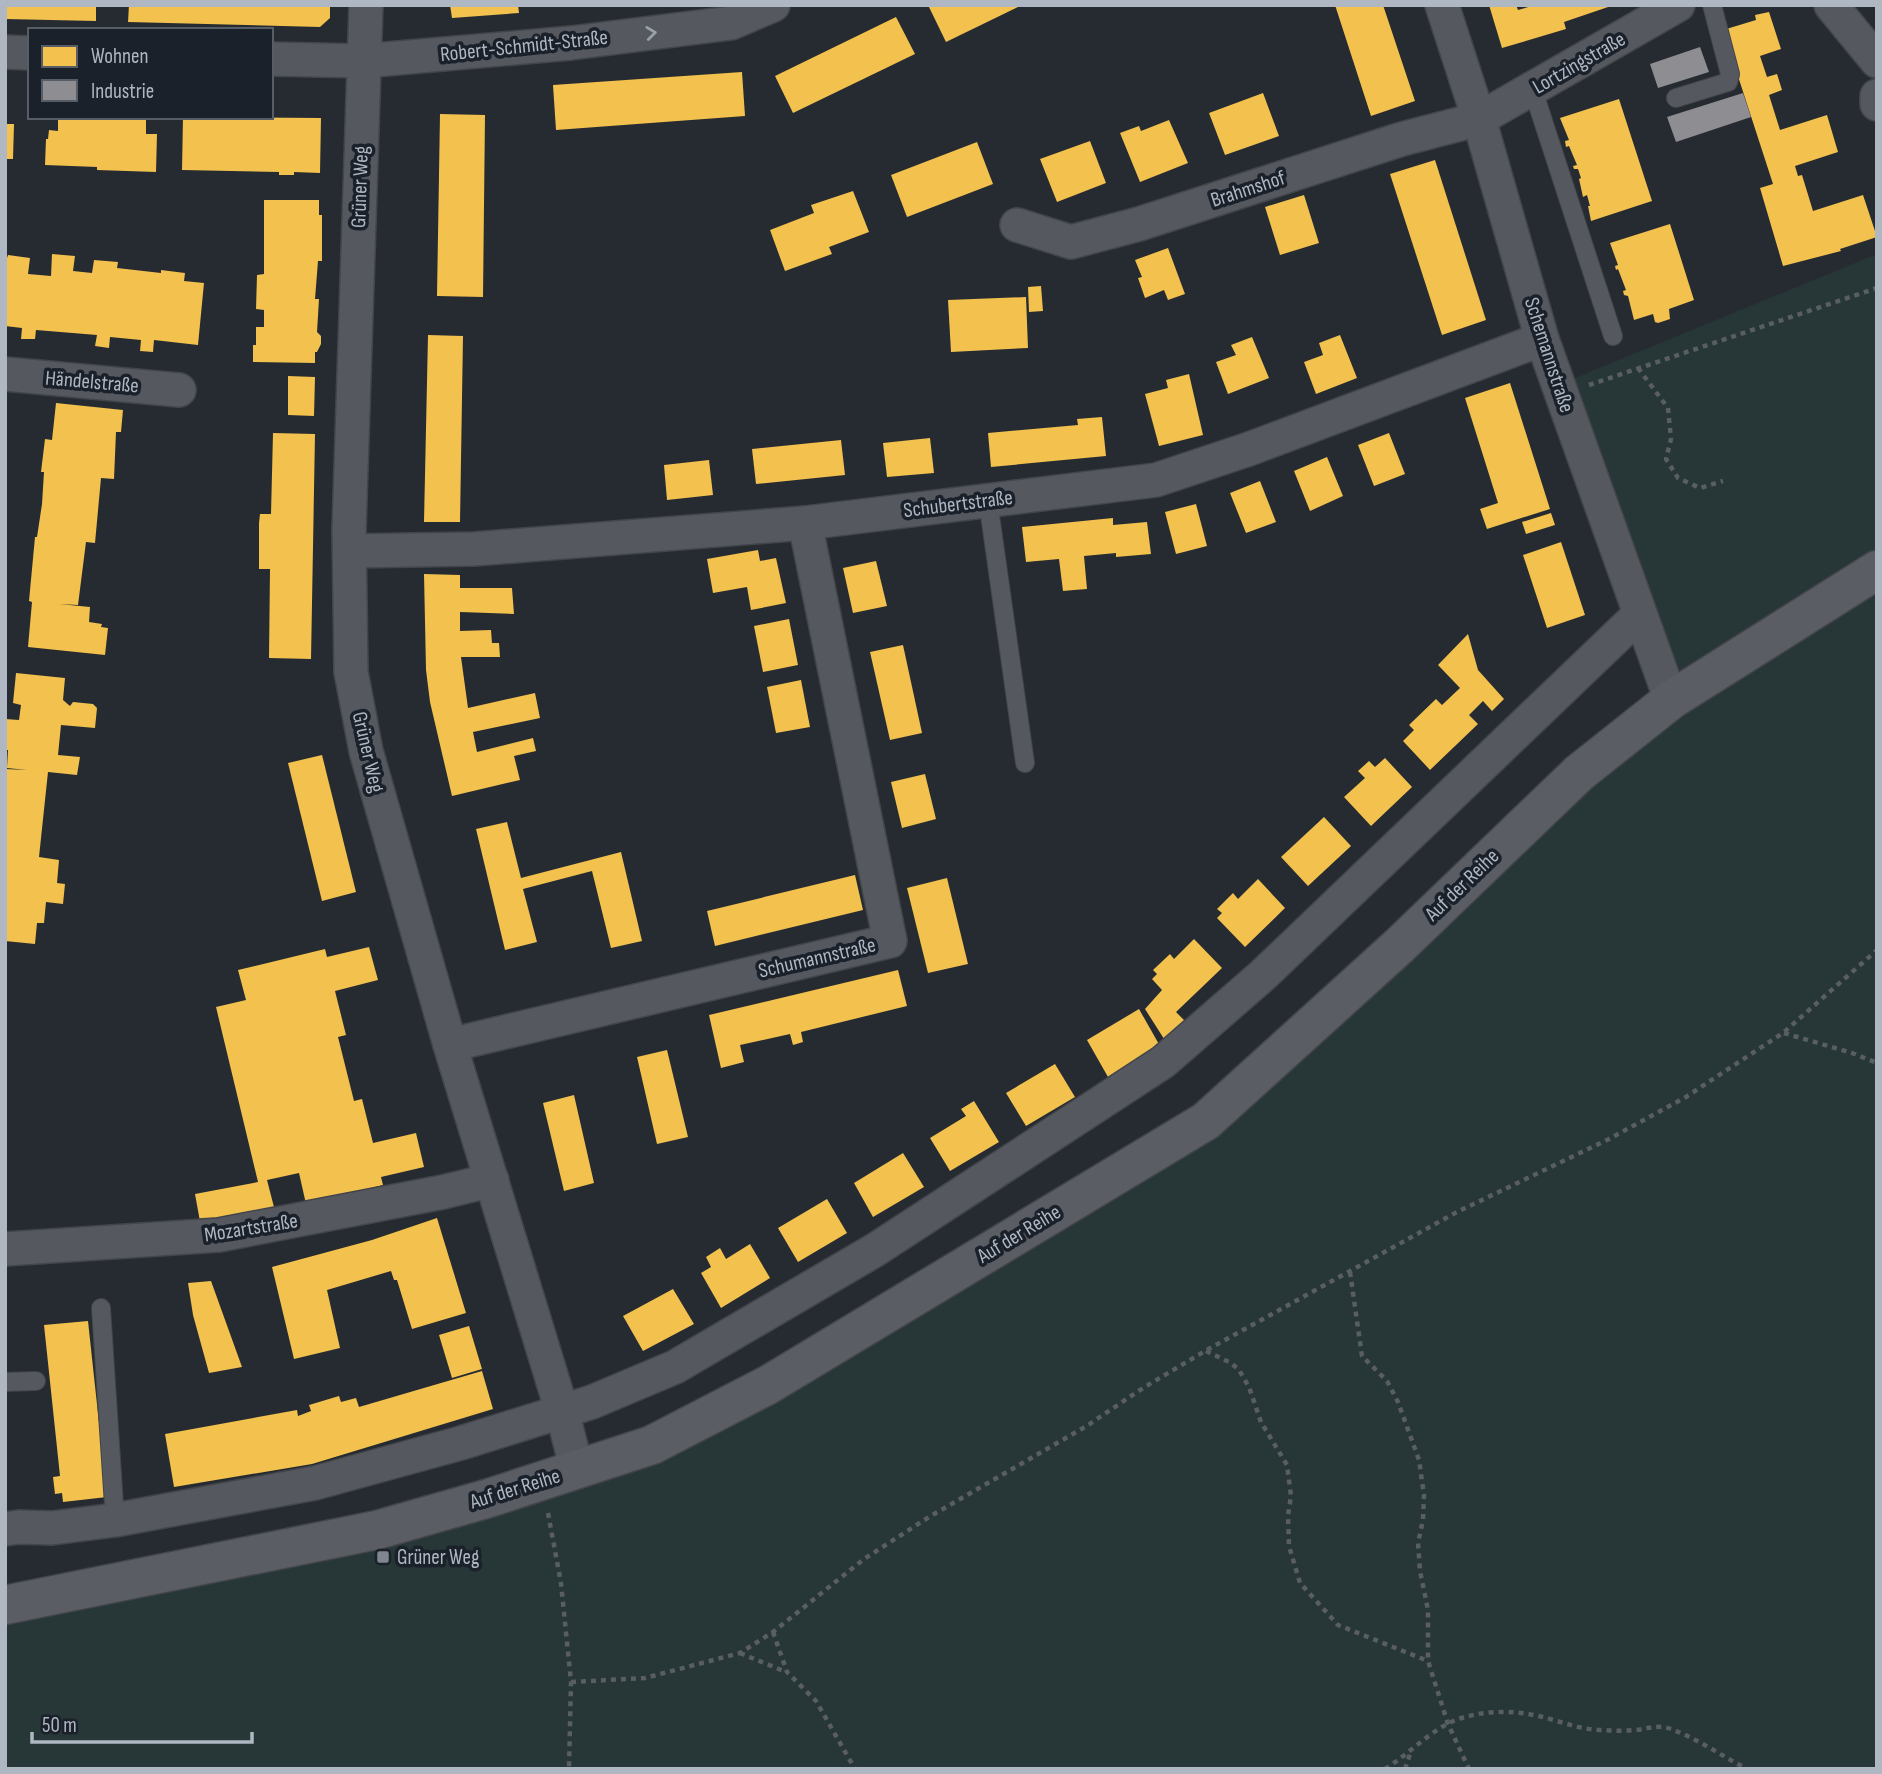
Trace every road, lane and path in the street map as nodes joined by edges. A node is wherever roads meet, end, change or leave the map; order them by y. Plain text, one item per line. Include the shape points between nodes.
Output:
1 (366, 5) edge
2 (773, 5) edge
3 (1442, 5) edge
4 (1678, 5) edge
5 (1712, 5) edge
6 (1831, 5) edge
7 (5, 52) edge
8 (28, 53) edge
9 (273, 59) edge
10 (363, 61) junction
11 (1877, 61) edge
12 (1533, 90) junction
13 (1877, 96) edge
14 (1676, 98) dead end
15 (1877, 104) edge
16 (1479, 119) junction
17 (1017, 225) dead end
18 (1877, 288) edge
19 (1613, 336) dead end
20 (1542, 339) junction
21 (1637, 368) junction
22 (5, 374) edge
23 (179, 390) dead end
24 (1562, 395) junction
25 (1723, 481) dead end
26 (988, 501) junction
27 (805, 523) junction
28 (349, 551) junction
29 (1877, 570) edge
30 (1639, 615) junction
31 (1671, 700) junction
32 (1025, 763) dead end
33 (1877, 950) edge
34 (1783, 1033) junction
35 (450, 1045) junction
36 (1877, 1063) edge
37 (492, 1180) junction
38 (5, 1249) edge
39 (1350, 1272) junction
40 (101, 1308) dead end
41 (1205, 1351) junction
42 (36, 1381) dead end
43 (5, 1382) edge
44 (562, 1410) junction
45 (560, 1476) junction
46 (115, 1520) junction
47 (5, 1529) edge
48 (5, 1605) edge
49 (773, 1632) junction
50 (740, 1653) junction
51 (1428, 1661) junction
52 (787, 1672) junction
53 (571, 1682) junction
54 (1448, 1724) junction
55 (1410, 1753) junction
56 (569, 1769) edge
57 (856, 1769) edge
58 (1385, 1769) edge
59 (1405, 1769) edge
60 (1469, 1769) edge
61 (1747, 1769) edge

1 - 10 street, Grüner Weg
10 -> 2 street, Robert-Schmidt-Straße via 731,23
3 - 16 street, Schemannstraße
4 - 12 street, Lortzingstraße
5 - 14 lane via 1730,74 1728,82
6 - 11 street
7 - 8 street
9 - 10 street, Robert-Schmidt-Straße
10 - 28 street, Grüner Weg
12 - 16 street, Lortzingstraße
12 - 19 lane
13 - 15 street
16 - 17 street, Brahmshof via 1071,242
16 - 20 street, Schemannstraße
18 - 21 path
20 - 24 street, Schemannstraße
20 - 26 street, Schubertstraße via 1156,480
21 - 24 path
21 - 25 path via 1668,408 1671,439 1666,459 1678,478 1700,488
22 - 23 street, Händelstraße
24 - 30 street, Schemannstraße
26 - 27 street, Schubertstraße
26 - 32 lane
27 - 28 street, Schubertstraße via 474,549
27 - 35 street, Schumannstraße via 890,941
28 - 35 street, Grüner Weg via 351,672 366,751
29 - 31 main road, Auf der Reihe
30 - 31 street, Schemannstraße
30 - 44 street via 1264,975 1163,1062 875,1250 675,1367 593,1402
31 - 45 main road, Auf der Reihe via 1579,773 1399,946 1206,1121 768,1385 652,1445
33 - 34 path
34 - 36 path
34 - 39 path via 1686,1097 1457,1212
35 - 37 street, Grüner Weg
37 - 38 street, Mozartstraße via 219,1236
37 - 44 street, Grüner Weg
39 - 41 path
39 - 51 path via 1362,1356 1387,1381 1419,1460 1424,1494 1418,1543 1428,1610
40 - 46 lane
41 - 49 path via 864,1559
41 - 51 path via 1239,1370 1261,1422 1287,1465 1289,1546 1300,1583 1338,1625
42 - 43 lane
44 - 45 street, Grüner Weg
44 - 46 street via 315,1483
45 - 48 main road, Auf der Reihe via 377,1530
45 - 53 path via 561,1583
46 - 47 street
49 - 50 path
49 - 52 path
50 - 52 path
50 - 53 path via 645,1678
51 - 54 path
52 - 57 path via 816,1701
53 - 56 path
54 - 55 path
54 - 60 path
54 - 61 path via 1462,1717 1502,1712 1600,1730 1662,1727
55 - 58 path
55 - 59 path

